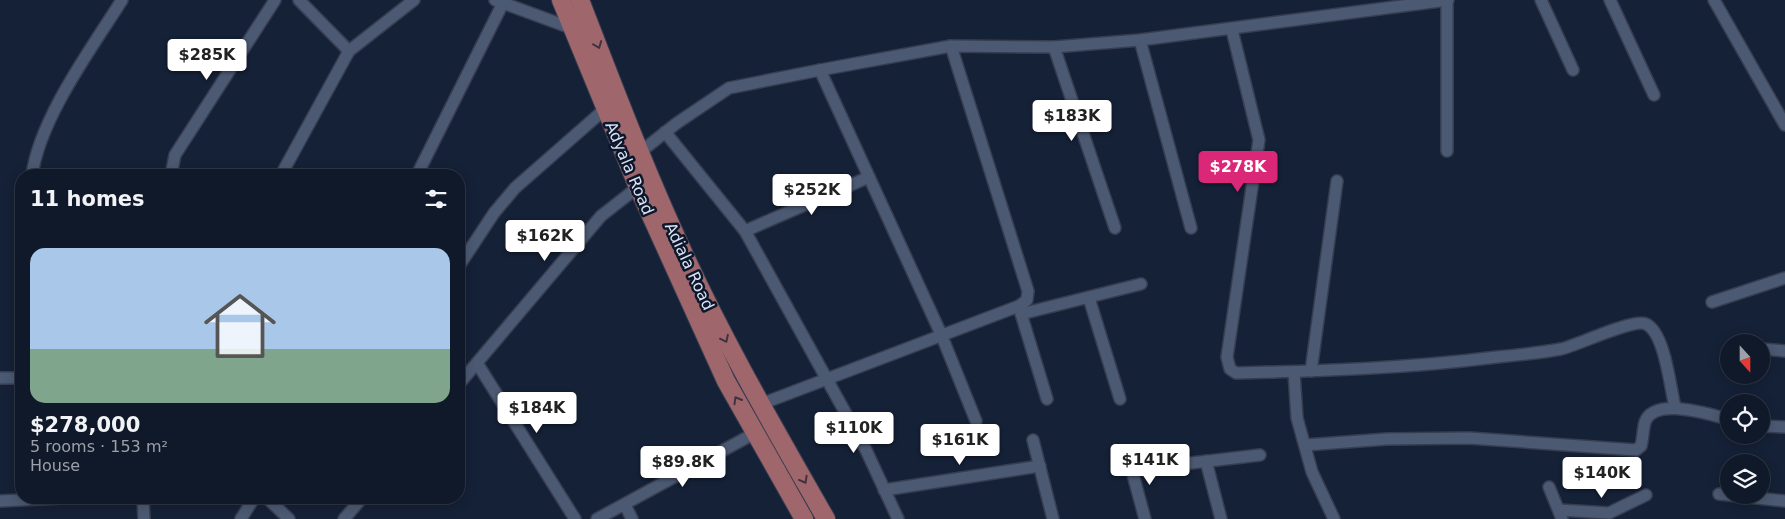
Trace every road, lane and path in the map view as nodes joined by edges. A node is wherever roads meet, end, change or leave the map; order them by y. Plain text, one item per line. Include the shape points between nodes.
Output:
1 (122, 0) edge
2 (275, 0) edge
3 (300, 0) edge
4 (414, 0) edge
5 (561, 0) edge
6 (580, 0) edge
7 (1447, 0) edge
8 (1541, 0) edge
9 (1610, 0) edge
10 (1714, 0) edge
11 (499, 2) edge
12 (571, 28) junction
13 (1232, 30) junction
14 (1140, 40) junction
15 (951, 46) junction
16 (1054, 47) junction
17 (349, 51) junction
18 (820, 70) junction
19 (1573, 70) dead end
20 (1654, 95) dead end
21 (605, 109) junction
22 (1785, 125) edge
23 (665, 132) junction
24 (1447, 151) dead end
25 (639, 153) junction
26 (33, 169) edge
27 (172, 169) edge
28 (284, 169) edge
29 (420, 169) edge
30 (869, 176) junction
31 (1337, 182) dead end
32 (638, 187) junction
33 (1115, 228) dead end
34 (1192, 228) dead end
35 (746, 231) junction
36 (465, 257) edge
37 (1785, 278) edge
38 (1141, 284) dead end
39 (1090, 298) junction
40 (1712, 302) dead end
41 (1020, 310) junction
42 (941, 334) junction
43 (1770, 350) edge
44 (1785, 351) edge
45 (477, 363) junction
46 (1310, 371) junction
47 (1294, 372) junction
48 (465, 377) edge
49 (0, 378) edge
50 (15, 378) edge
51 (827, 380) junction
52 (1047, 398) dead end
53 (1120, 399) dead end
54 (761, 404) junction
55 (1675, 407) junction
56 (1720, 417) edge
57 (976, 421) dead end
58 (1770, 426) edge
59 (1785, 426) edge
60 (755, 433) junction
61 (1034, 440) dead end
62 (1305, 445) junction
63 (1260, 455) dead end
64 (1206, 461) junction
65 (1040, 466) junction
66 (1549, 487) dead end
67 (884, 490) junction
68 (1719, 494) dead end
69 (1646, 495) dead end
70 (15, 500) edge
71 (0, 501) edge
72 (1785, 501) edge
73 (143, 504) edge
74 (250, 504) edge
75 (273, 504) edge
76 (357, 504) edge
77 (625, 505) junction
78 (1561, 515) edge
79 (1611, 516) edge
80 (144, 519) edge
81 (241, 519) edge
82 (289, 519) edge
83 (344, 519) edge
84 (575, 519) edge
85 (597, 519) edge
86 (632, 519) edge
87 (804, 519) edge
88 (826, 519) edge
89 (898, 519) edge
90 (1053, 519) edge
91 (1145, 519) edge
92 (1221, 519) edge
93 (1334, 519) edge

1 - 26 street via 75,74 52,118
2 - 27 street via 175,155
3 - 17 street
4 - 17 street
5 - 12 main road, Adyala Road
6 -> 25 main road, Adiala Road
7 - 13 street
7 - 24 street
8 - 19 street
9 - 20 street
10 - 22 street
11 - 12 street
11 - 29 street
12 - 21 main road, Adyala Road
13 - 14 street
13 - 47 street via 1259,140 1227,357 1230,369 1236,373
14 - 16 street
14 - 34 street
15 - 16 street
15 - 18 street
15 - 41 street via 1028,291 1027,300
16 - 33 street
17 - 28 street
18 - 23 street via 729,88
18 - 30 street
21 - 32 main road, Adyala Road
21 - 36 street via 515,188
23 - 25 street
23 - 35 street
25 -> 54 main road, Adiala Road via 683,253
30 - 35 street
30 - 42 street
31 - 46 street
32 - 45 street via 601,216
60 -> 32 main road, Adyala Road via 726,381
35 - 51 street
37 - 40 street
38 - 39 street
39 - 41 street
39 - 53 street
41 - 42 street
41 - 52 street
42 - 51 street
42 - 57 street
43 - 44 street
45 - 48 street
45 - 84 street
46 - 47 street
46 - 55 street via 1443,364 1560,349 1632,322 1644,322 1654,328 1663,350
47 - 62 street via 1298,418
49 - 50 street
51 - 54 street
51 - 67 street
54 -> 88 main road, Adiala Road
55 - 56 street
55 - 62 street via 1651,414 1646,421 1641,446 1636,450 1470,438 1387,439
58 - 59 street
60 - 77 street
60 - 87 main road, Adyala Road
61 - 65 street
62 - 93 street via 1312,472
63 - 64 street
64 - 91 street via 1130,465
64 - 92 street
65 - 67 street
65 - 90 street
66 - 78 street
67 - 89 street
68 - 72 street
69 - 79 street
70 - 71 street
73 - 80 street
74 - 81 street
75 - 82 street
76 - 83 street
77 - 85 street
77 - 86 street
78 - 79 street

